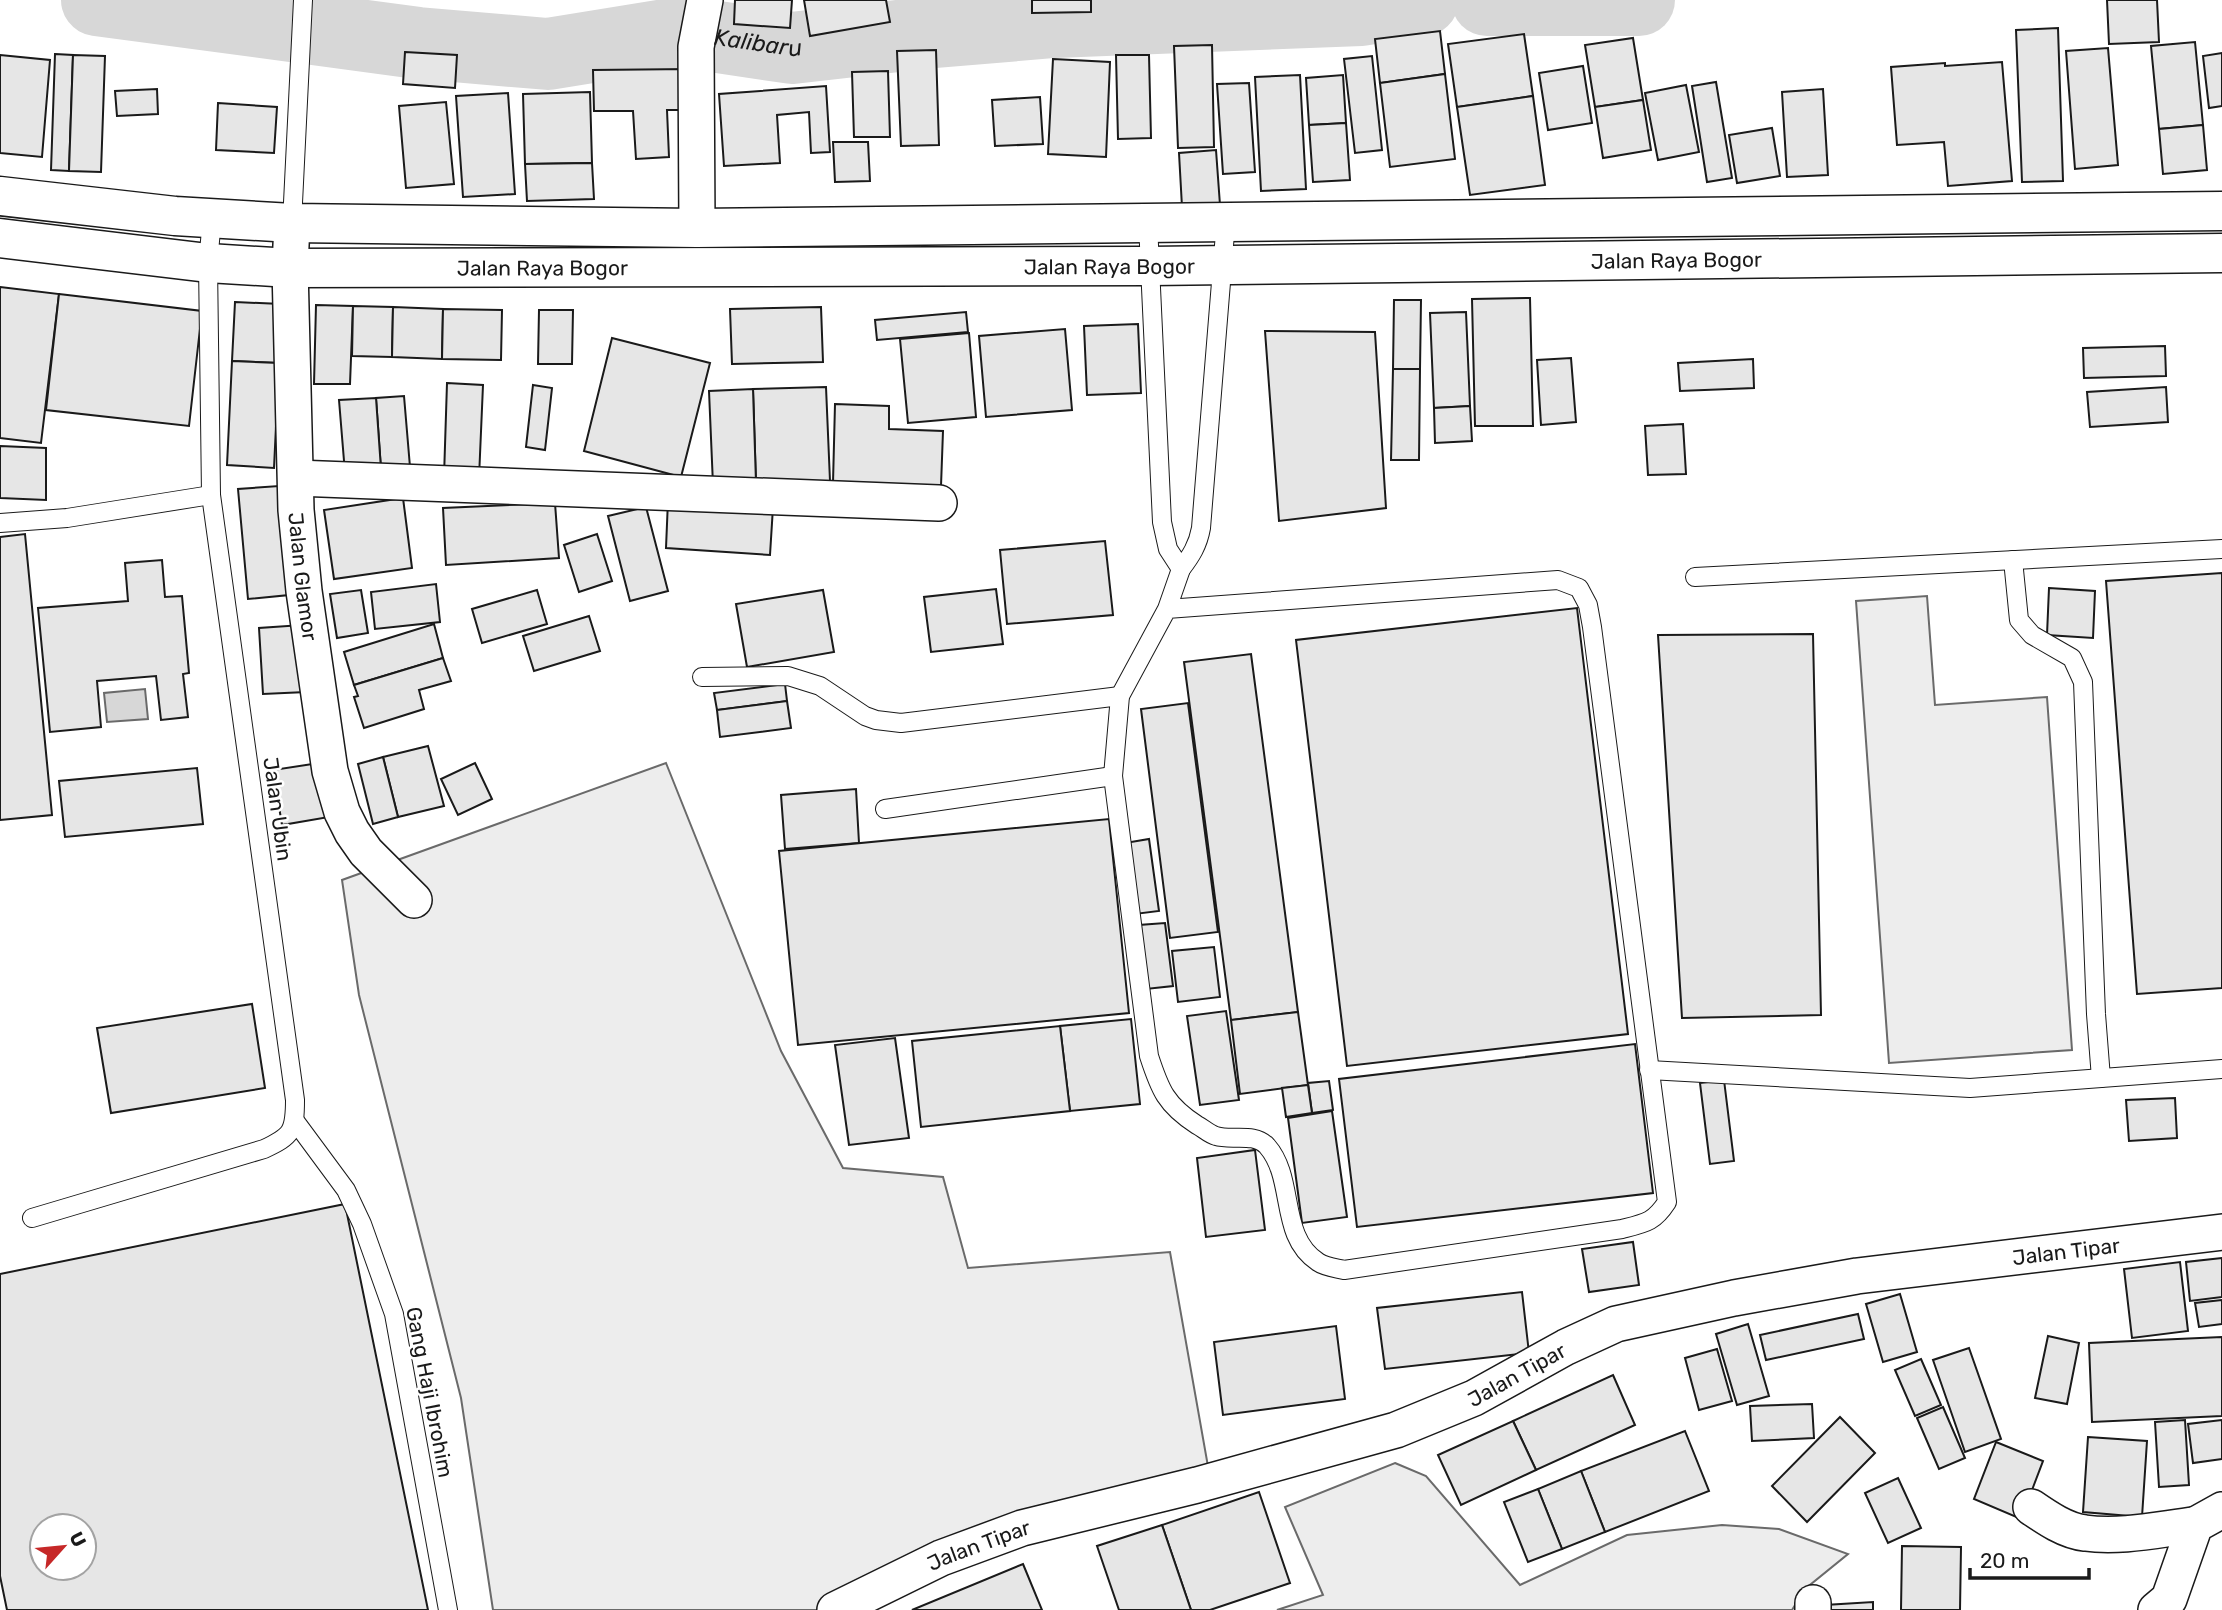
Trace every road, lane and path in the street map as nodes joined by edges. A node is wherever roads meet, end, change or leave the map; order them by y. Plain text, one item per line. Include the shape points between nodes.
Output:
1 (303, 0) edge
2 (705, 0) edge
3 (0, 196) edge
4 (2222, 211) edge
5 (212, 219) junction
6 (1226, 221) junction
7 (292, 223) junction
8 (1148, 224) junction
9 (697, 228) junction
10 (0, 238) edge
11 (2222, 253) edge
12 (208, 263) junction
13 (1222, 265) junction
14 (1150, 266) junction
15 (290, 268) junction
16 (296, 478) junction
17 (211, 495) junction
18 (939, 503) dead end
19 (0, 523) edge
20 (2222, 549) edge
21 (2013, 560) junction
22 (1181, 569) junction
23 (1695, 577) dead end
24 (1167, 608) junction
25 (702, 677) dead end
26 (1121, 696) junction
27 (1113, 776) junction
28 (885, 809) dead end
29 (414, 900) dead end
30 (2222, 1069) edge
31 (1649, 1070) junction
32 (2101, 1079) junction
33 (295, 1122) junction
34 (32, 1218) dead end
35 (2222, 1232) edge
36 (2031, 1507) dead end
37 (2209, 1517) edge
38 (448, 1610) edge
39 (835, 1610) edge
40 (2156, 1610) edge

1 - 7 lane
2 - 9 street via 696,47
3 - 5 highway, Jalan Raya Bogor
4 - 6 highway, Jalan Raya Bogor
5 - 7 highway, Jalan Raya Bogor
5 - 12 lane, Jalan Ubin
6 - 8 highway, Jalan Raya Bogor
6 - 13 lane
7 - 9 highway, Jalan Raya Bogor
7 - 15 street, Jalan Glamor
8 - 9 highway, Jalan Raya Bogor
8 - 14 lane
10 - 12 highway, Jalan Raya Bogor
11 - 13 highway, Jalan Raya Bogor
12 - 15 highway, Jalan Raya Bogor
12 - 17 lane, Jalan Ubin
13 - 14 highway, Jalan Raya Bogor
13 - 22 lane via 1201,528
14 - 15 highway, Jalan Raya Bogor
14 - 22 lane via 1162,522 1168,549
15 - 16 street, Jalan Glamor
16 - 18 street
16 - 29 street, Jalan Glamor via 304,591 336,793 342,813 366,852
17 - 19 lane via 67,518
17 - 33 lane, Jalan Ubin
20 - 21 lane
21 - 23 lane
21 - 32 lane via 2020,621 2032,635 2072,658 2083,682
22 - 24 lane
24 - 26 lane
24 - 31 lane via 1558,580 1579,588 1592,627
25 - 26 lane via 788,676 820,686 865,716 901,723
26 - 27 lane
27 - 28 lane
27 - 31 lane via 1149,1056 1164,1096 1215,1136 1265,1144 1278,1165 1293,1231 1320,1264 1344,1270 1648,1223 1668,1202
30 - 32 lane
31 - 32 lane via 1970,1088
33 - 34 lane via 285,1139 264,1149
33 - 38 lane, Gang Haji Ibrohim via 346,1190 394,1314
35 - 39 street, Jalan Tipar via 1871,1274 1616,1324 1474,1398 1396,1430 1022,1528 941,1558
36 - 37 street via 2084,1533 2124,1533
37 - 40 street via 2169,1599

